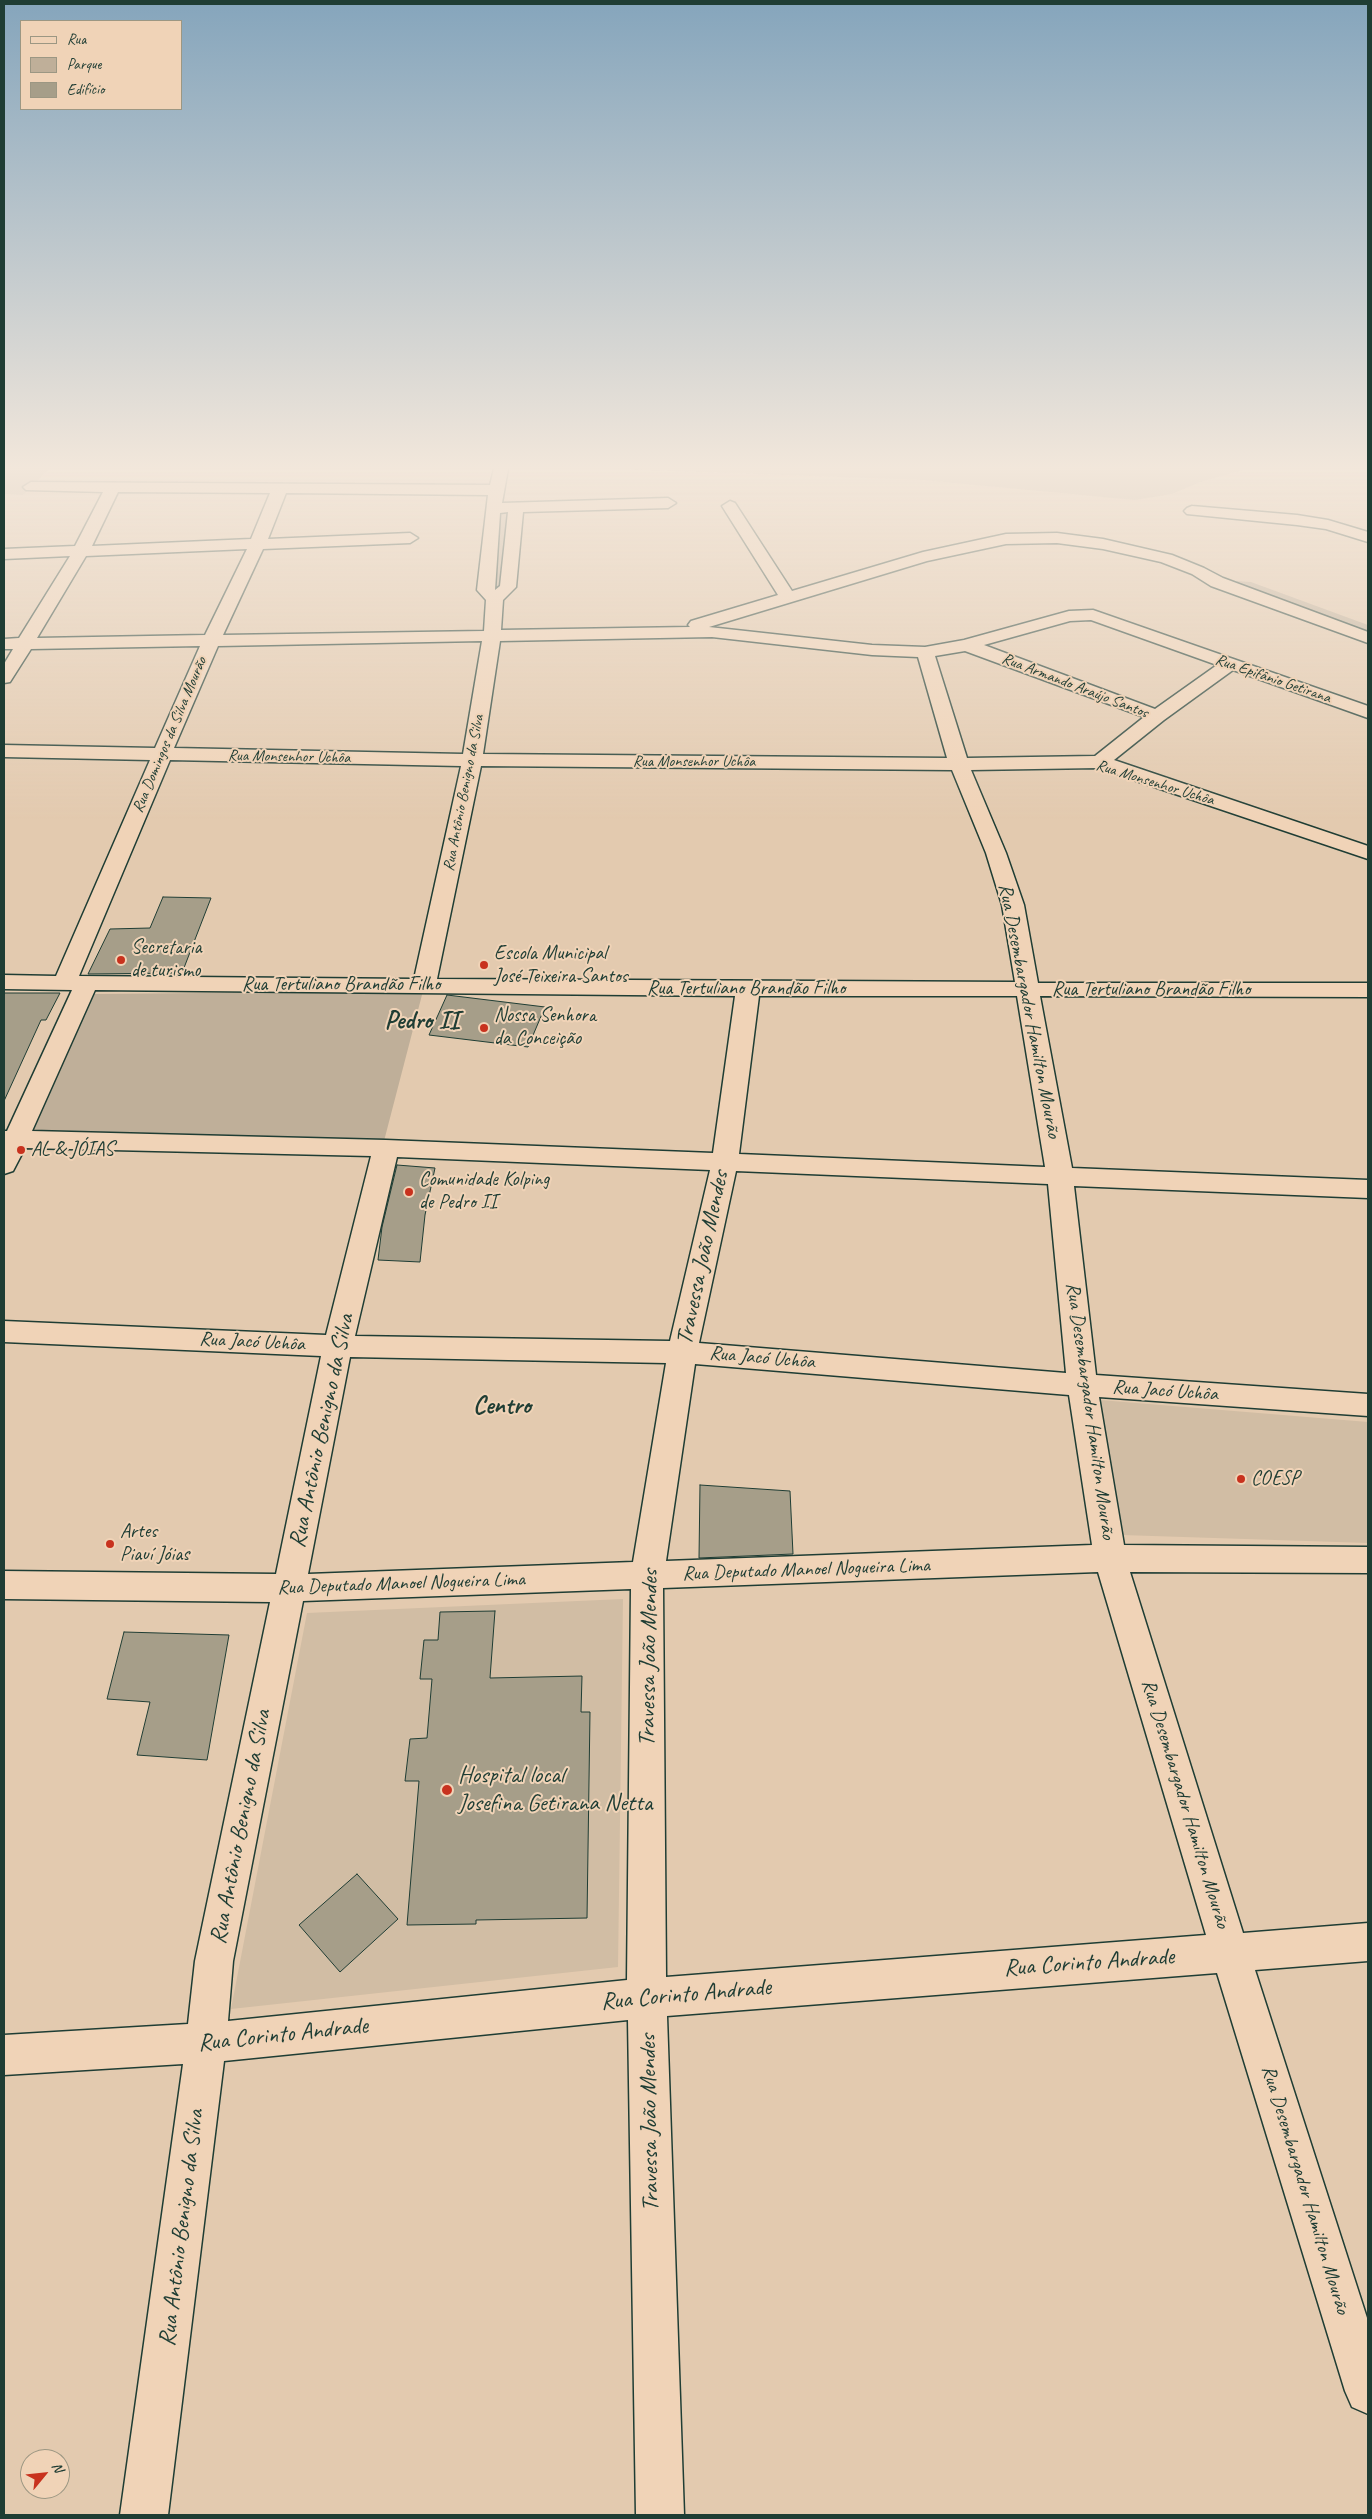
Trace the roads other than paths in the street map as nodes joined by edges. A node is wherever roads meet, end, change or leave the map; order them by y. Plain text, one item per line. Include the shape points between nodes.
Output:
1 (59, 587) edge
2 (237, 587) edge
3 (485, 587) edge
4 (508, 587) edge
5 (781, 587) edge
6 (826, 587) edge
7 (1228, 587) edge
8 (1270, 587) edge
9 (788, 598) junction
10 (495, 599) junction
11 (1368, 623) edge
12 (669, 633) junction
13 (492, 636) junction
14 (1368, 638) edge
15 (211, 641) junction
16 (24, 643) junction
17 (4, 644) edge
18 (966, 645) junction
19 (925, 652) junction
20 (1230, 664) junction
21 (4, 678) edge
22 (1368, 712) edge
23 (1157, 716) junction
24 (4, 751) edge
25 (162, 755) junction
26 (472, 760) junction
27 (1100, 762) junction
28 (959, 764) junction
29 (1368, 853) edge
30 (4, 982) edge
31 (75, 984) junction
32 (424, 985) junction
33 (748, 989) junction
34 (1028, 990) junction
35 (1368, 990) edge
36 (10, 1139) edge
37 (386, 1148) junction
38 (725, 1161) junction
39 (4, 1165) edge
40 (1060, 1176) junction
41 (1368, 1189) edge
42 (4, 1331) edge
43 (338, 1346) junction
44 (682, 1352) junction
45 (1082, 1385) junction
46 (1368, 1405) edge
47 (1110, 1558) junction
48 (1368, 1560) edge
49 (647, 1576) junction
50 (4, 1585) edge
51 (290, 1588) junction
52 (1368, 1942) edge
53 (1230, 1952) junction
54 (647, 1998) junction
55 (206, 2043) junction
56 (4, 2056) edge
57 (1368, 2391) edge
58 (144, 2515) edge
59 (660, 2515) edge

1 - 16 street
2 - 15 street, Rua Domingos da Silva Mourão
3 - 10 street, Rua Antônio Benigno da Silva
4 - 10 street
5 - 9 street
6 - 9 street
7 - 14 street
8 - 11 street
9 - 12 street
10 - 13 street, Rua Antônio Benigno da Silva
12 - 13 street
12 - 19 street via 712,632 872,650
13 - 15 street
13 - 26 street, Rua Antônio Benigno da Silva
15 - 16 street
15 - 25 street, Rua Domingos da Silva Mourão
16 - 17 street
16 - 21 street
18 - 19 street
18 - 20 street, Rua Epifânio Getirana via 1069,616 1093,615
18 - 23 street, Rua Armando Araújo Santos
19 - 28 street, Rua Desembargador Hamilton Mourão
20 - 22 street, Rua Epifânio Getirana
20 - 23 street
23 - 27 street
24 - 25 street, Rua Monsenhor Uchôa
25 - 26 street, Rua Monsenhor Uchôa
25 - 31 street, Rua Domingos da Silva Mourão
26 - 28 street, Rua Monsenhor Uchôa
26 - 32 street, Rua Antônio Benigno da Silva
27 - 28 street, Rua Monsenhor Uchôa
27 - 29 street, Rua Monsenhor Uchôa
28 - 34 street, Rua Desembargador Hamilton Mourão via 996,853 1013,905
30 - 31 street, Rua Tertuliano Brandão Filho
31 - 32 street, Rua Tertuliano Brandão Filho
31 - 36 street, Rua Domingos da Silva Mourão
32 - 33 street, Rua Tertuliano Brandão Filho
33 - 34 street, Rua Tertuliano Brandão Filho
33 - 38 street, Travessa João Mendes
34 - 35 street, Rua Tertuliano Brandão Filho
34 - 40 street, Rua Desembargador Hamilton Mourão
36 - 37 street
36 - 39 street, Rua Domingos da Silva Mourão
37 - 38 street
37 - 43 street, Rua Antônio Benigno da Silva
38 - 40 street
38 - 44 street, Travessa João Mendes
40 - 41 street
40 - 45 street, Rua Desembargador Hamilton Mourão
42 - 43 street, Rua Jacó Uchôa
43 - 44 street, Rua Jacó Uchôa
43 - 51 street, Rua Antônio Benigno da Silva
44 - 45 street, Rua Jacó Uchôa
44 - 49 street, Travessa João Mendes
45 - 46 street, Rua Jacó Uchôa
45 - 47 street, Rua Desembargador Hamilton Mourão
47 - 48 street, Rua Deputado Manoel Nogueira Lima
47 - 49 street, Rua Deputado Manoel Nogueira Lima
47 - 53 street, Rua Desembargador Hamilton Mourão
49 - 51 street, Rua Deputado Manoel Nogueira Lima
49 - 54 street, Travessa João Mendes
50 - 51 street, Rua Deputado Manoel Nogueira Lima
51 - 55 street, Rua Antônio Benigno da Silva via 214,1961
52 - 53 street, Rua Corinto Andrade
53 - 54 street, Rua Corinto Andrade
53 - 57 street, Rua Desembargador Hamilton Mourão
54 - 55 street, Rua Corinto Andrade
54 - 59 street, Travessa João Mendes
55 - 56 street, Rua Corinto Andrade
55 - 58 street, Rua Antônio Benigno da Silva

